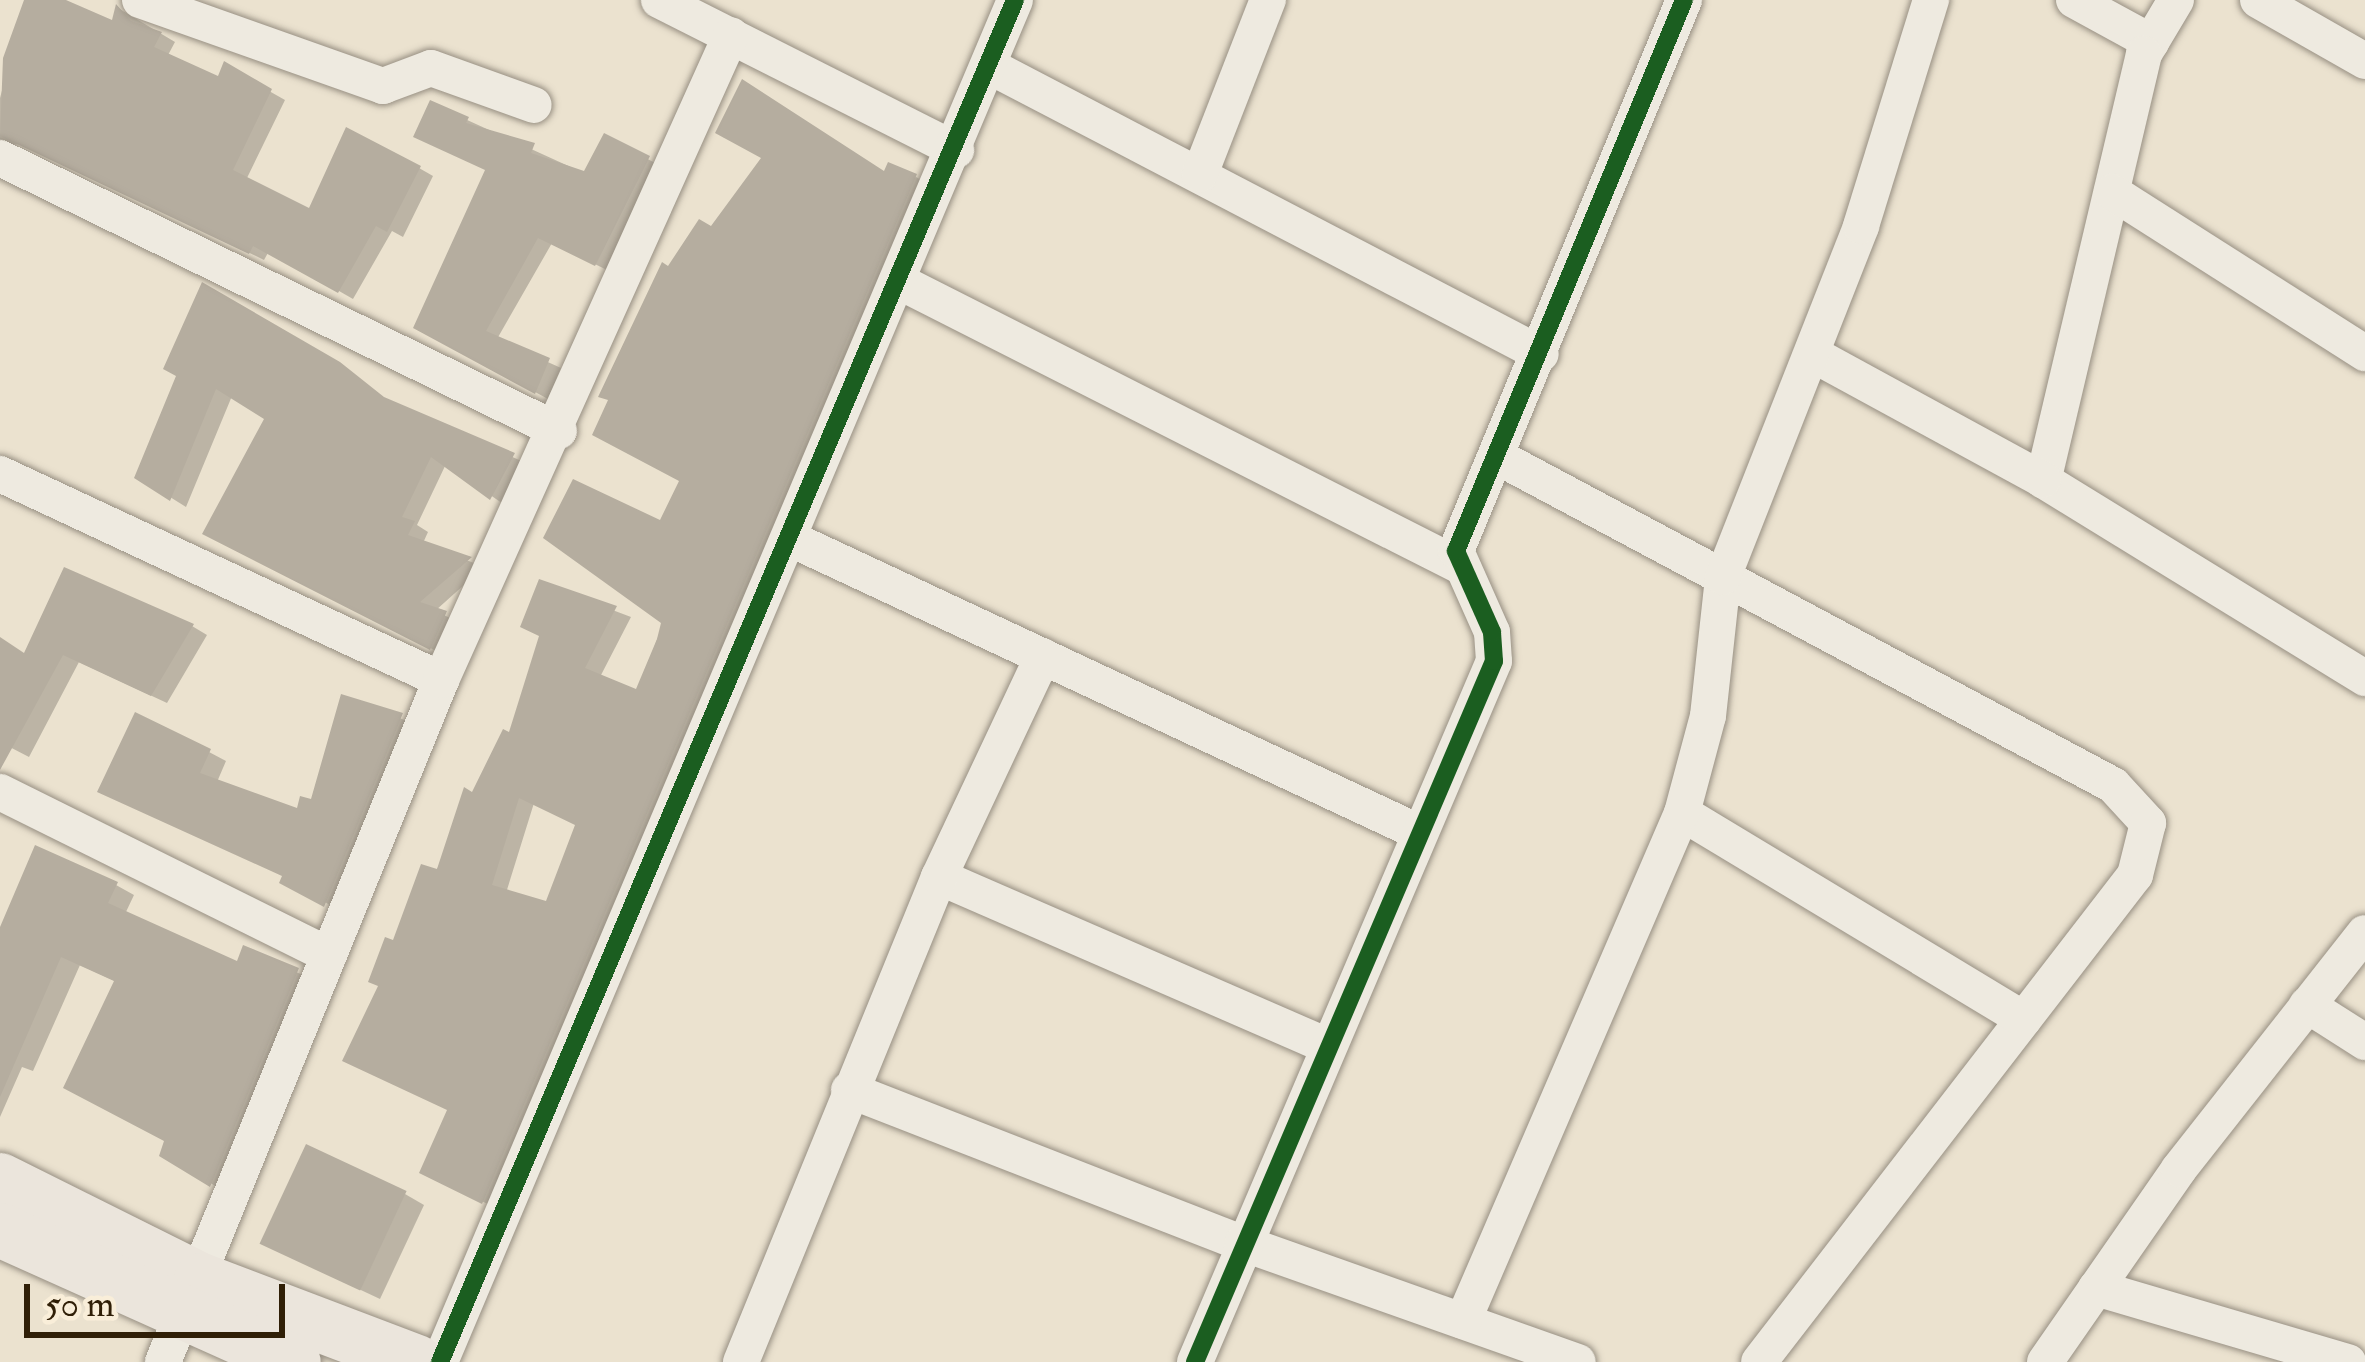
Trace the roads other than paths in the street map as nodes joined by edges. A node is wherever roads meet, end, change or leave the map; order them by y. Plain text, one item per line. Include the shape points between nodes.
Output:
1 (140, 0) edge
2 (658, 0) edge
3 (1015, 0) edge
4 (1268, 0) edge
5 (1684, 0) edge
6 (1931, 0) edge
7 (2074, 0) edge
8 (2176, 0) edge
9 (2258, 0) edge
10 (730, 35) junction
11 (2151, 42) junction
12 (2365, 61) edge
13 (991, 67) junction
14 (534, 105) dead end
15 (956, 149) junction
16 (0, 158) edge
17 (1200, 174) junction
18 (2112, 192) junction
19 (900, 282) junction
20 (1541, 353) junction
21 (2365, 353) edge
22 (1814, 355) junction
23 (559, 431) junction
24 (1496, 456) junction
25 (0, 474) edge
26 (2043, 480) junction
27 (791, 539) junction
28 (1460, 566) junction
29 (1723, 577) junction
30 (1042, 656) junction
31 (2365, 678) edge
32 (441, 680) junction
33 (0, 792) edge
34 (1682, 813) junction
35 (1416, 831) junction
36 (939, 878) junction
37 (2365, 932) edge
38 (329, 955) junction
39 (2308, 1005) junction
40 (2024, 1019) junction
41 (2365, 1042) edge
42 (1326, 1045) junction
43 (849, 1090) junction
44 (0, 1180) edge
45 (0, 1230) edge
46 (1242, 1243) junction
47 (2096, 1288) junction
48 (182, 1320) edge
49 (1463, 1321) junction
50 (294, 1362) edge
51 (417, 1362) edge
52 (440, 1362) edge
53 (741, 1362) edge
54 (1195, 1362) edge
55 (1578, 1362) edge
56 (1759, 1362) edge
57 (2044, 1362) edge
58 (2348, 1362) edge

1 - 14 street via 382,86 431,68
2 - 10 street
3 - 13 street
4 - 17 street
5 - 20 street
6 - 22 street
7 - 11 street
8 - 11 street
9 - 12 street
10 - 15 street
10 - 23 street
11 - 18 street
13 - 15 street
13 - 17 street
15 - 19 street
16 - 23 street
17 - 20 street
18 - 21 street
18 - 26 street
19 - 27 street
19 - 28 street
20 - 24 street
22 - 26 street
22 - 29 street
23 - 32 street
24 - 28 street via 1461,536
24 - 29 street
25 - 32 street
26 - 31 street
27 - 30 street
27 - 52 street
28 - 35 street via 1492,632 1494,661
29 - 34 street via 1708,716
29 - 40 street via 2136,801 2148,823 2135,875
30 - 35 street
30 - 36 street
32 - 38 street
33 - 38 street
34 - 40 street
34 - 49 street
35 - 42 street
36 - 42 street
36 - 43 street
37 - 39 street
38 - 48 street
39 - 41 street
39 - 47 street
40 - 56 street
42 - 46 street
43 - 46 street
43 - 53 street
44 - 48 highway
45 - 48 highway
46 - 49 street
46 - 54 street
47 - 57 street
47 - 58 street
48 - 50 highway
48 - 51 highway
49 - 55 street

